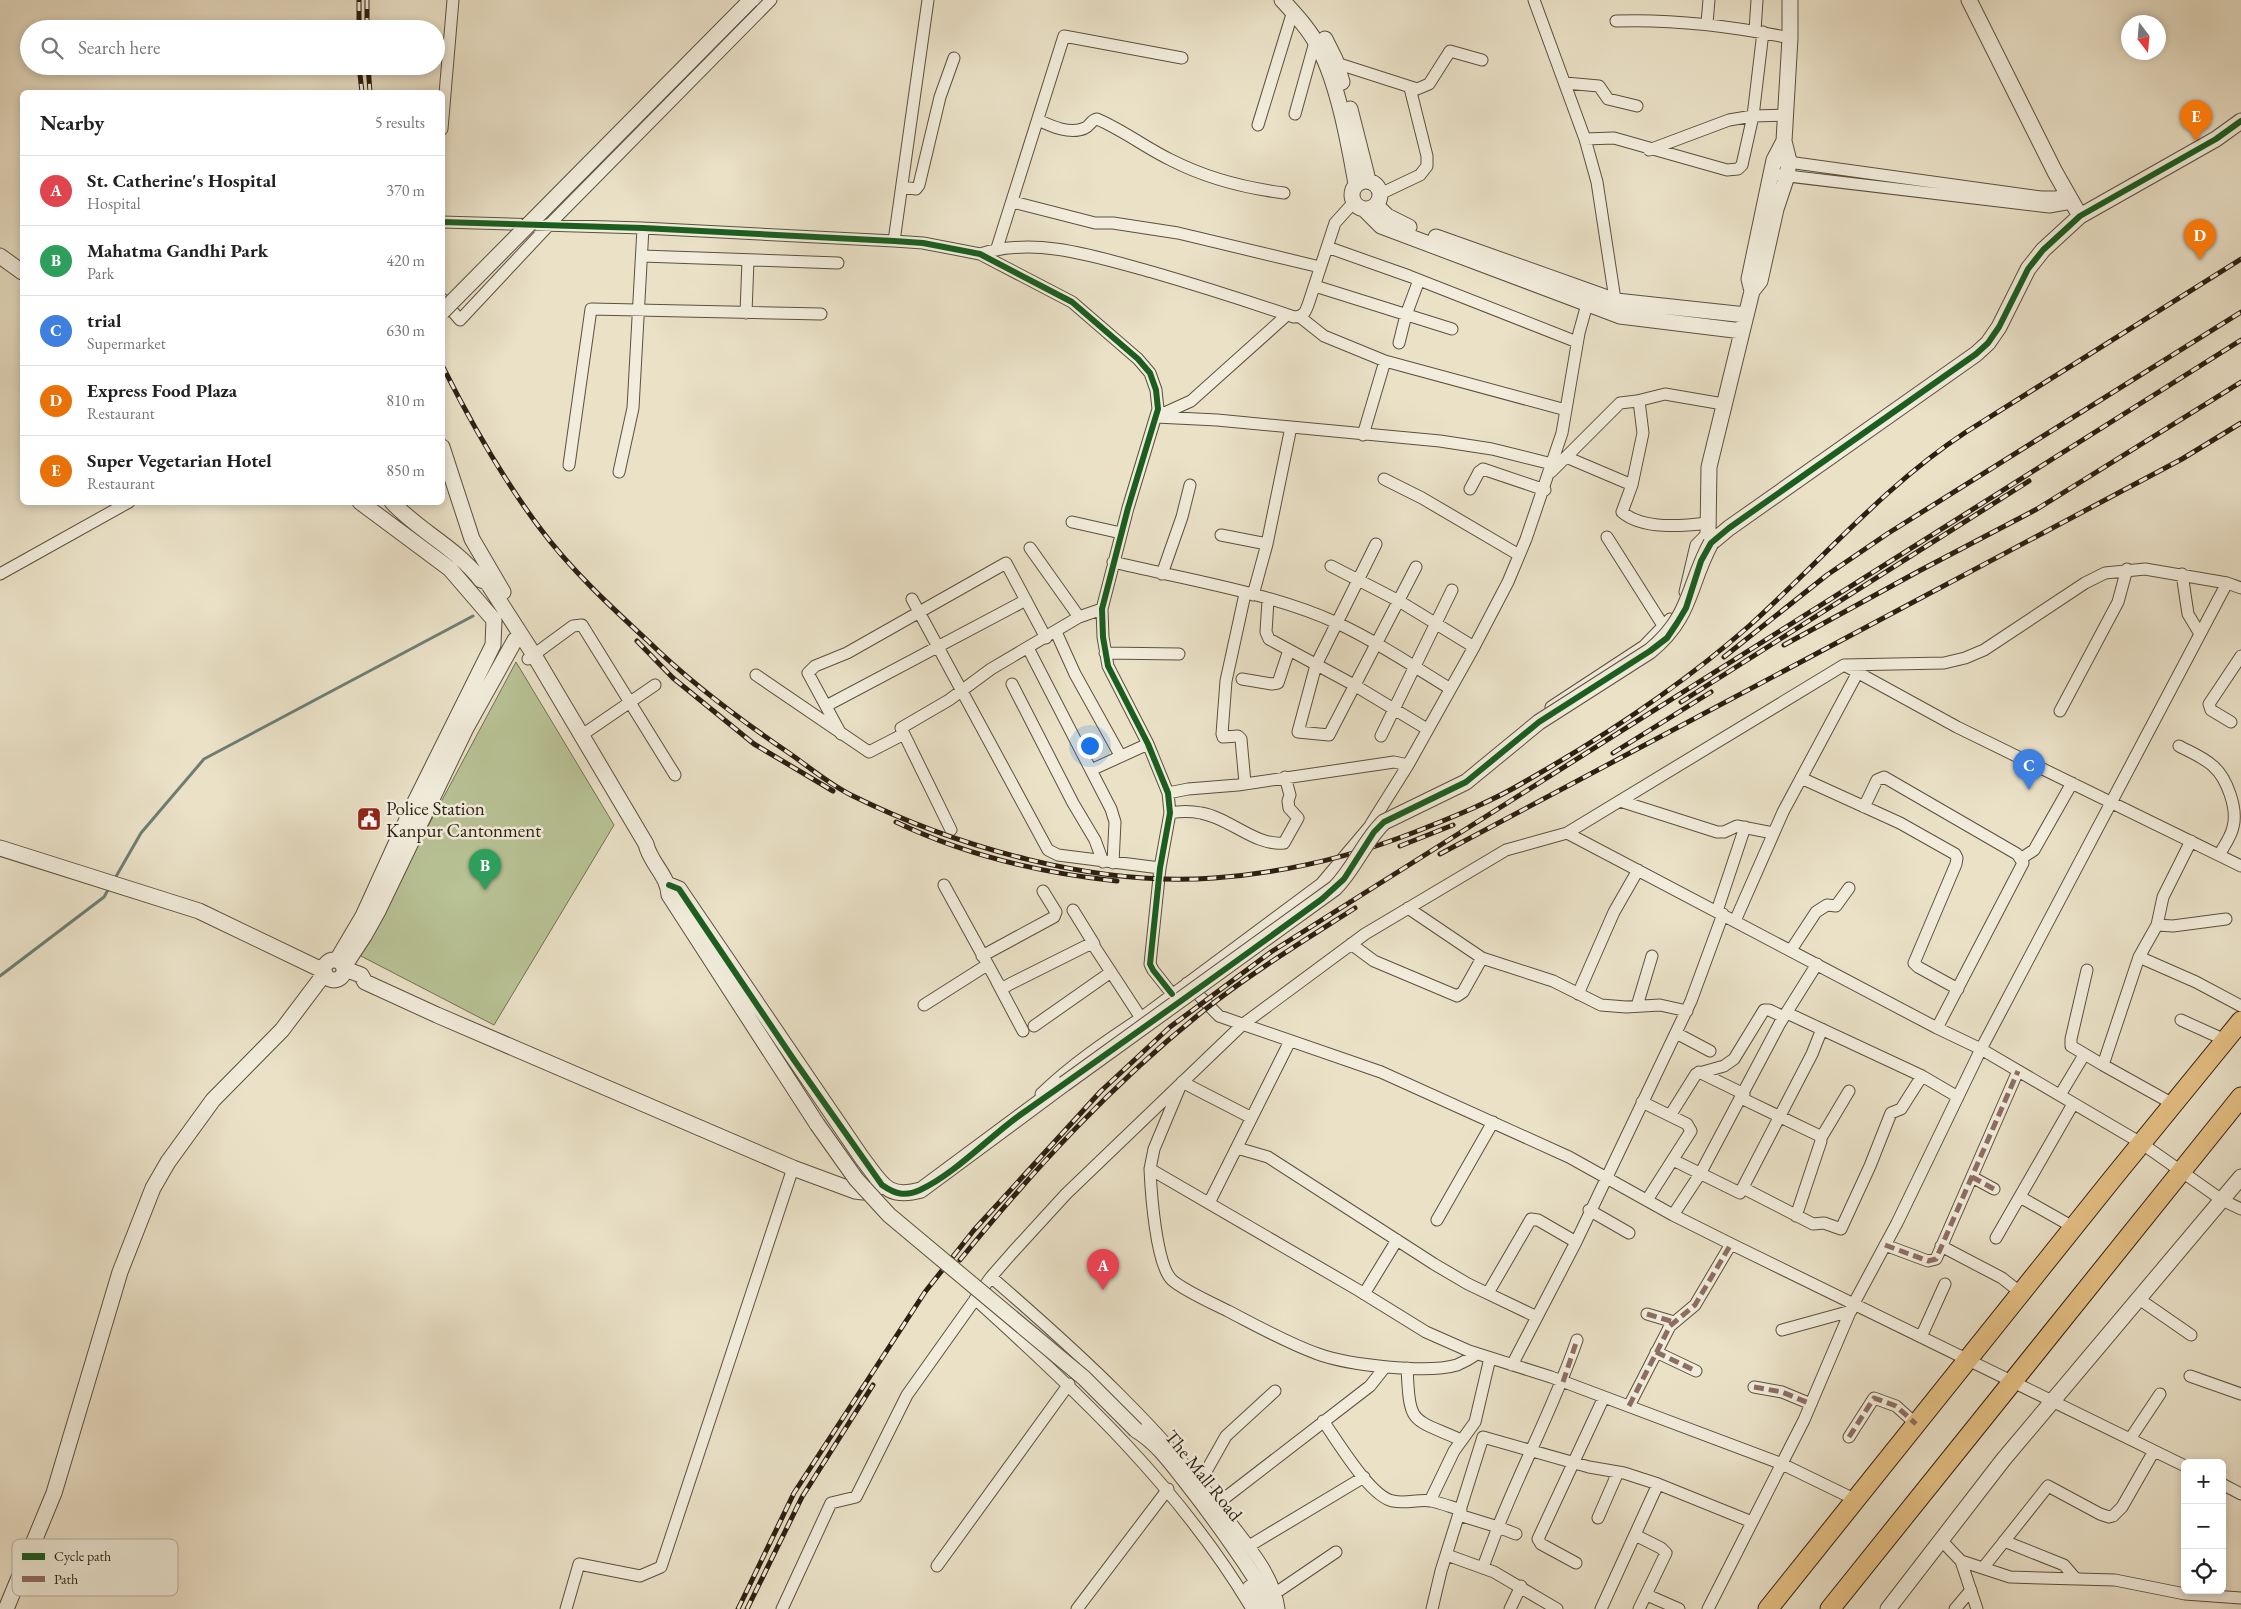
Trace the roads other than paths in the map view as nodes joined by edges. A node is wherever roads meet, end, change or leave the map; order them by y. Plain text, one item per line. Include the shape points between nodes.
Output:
1 (453, 0) edge
2 (751, 0) edge
3 (771, 0) edge
4 (928, 0) edge
5 (1282, 0) edge
6 (1534, 0) edge
7 (1709, 0) edge
8 (1757, 0) edge
9 (1790, 0) edge
10 (1969, 0) edge
11 (1294, 6) edge
12 (1616, 21) dead end
13 (1707, 24) junction
14 (1759, 32) junction
15 (1790, 38) junction
16 (1315, 42) junction
17 (954, 58) dead end
18 (1182, 58) dead end
19 (1482, 60) dead end
20 (1336, 63) junction
21 (1565, 83) junction
22 (1410, 88) junction
23 (445, 94) edge
24 (1637, 106) dead end
25 (1294, 114) dead end
26 (1753, 116) junction
27 (1785, 116) junction
28 (1038, 120) junction
29 (2241, 121) edge
30 (1258, 125) dead end
31 (1585, 139) junction
32 (1648, 150) junction
33 (1780, 168) junction
34 (1362, 182) junction
35 (903, 187) junction
36 (1284, 193) dead end
37 (2069, 198) junction
38 (1013, 202) junction
39 (1369, 202) junction
40 (2080, 216) junction
41 (445, 222) edge
42 (550, 225) junction
43 (643, 228) junction
44 (894, 241) junction
45 (1327, 247) junction
46 (997, 248) junction
47 (980, 254) junction
48 (0, 256) edge
49 (642, 256) junction
50 (748, 260) junction
51 (838, 263) dead end
52 (1320, 267) junction
53 (20, 271) edge
54 (1419, 280) junction
55 (1315, 286) junction
56 (1589, 298) junction
57 (445, 302) edge
58 (1616, 307) junction
59 (445, 309) edge
60 (640, 311) junction
61 (746, 313) junction
62 (821, 314) dead end
63 (1287, 315) junction
64 (1406, 315) junction
65 (1746, 315) junction
66 (1300, 317) junction
67 (1452, 330) dead end
68 (1742, 331) junction
69 (1578, 342) junction
70 (1399, 343) dead end
71 (1384, 361) junction
72 (1639, 401) junction
73 (1723, 404) junction
74 (1566, 410) junction
75 (1156, 417) junction
76 (1291, 427) junction
77 (1363, 434) junction
78 (445, 456) edge
79 (1566, 457) junction
80 (569, 465) dead end
81 (1551, 469) junction
82 (619, 472) dead end
83 (1384, 479) dead end
84 (1190, 485) dead end
85 (1632, 485) junction
86 (1470, 489) dead end
87 (1545, 490) junction
88 (124, 505) edge
89 (364, 505) edge
90 (395, 505) edge
91 (1072, 522) dead end
92 (1121, 533) junction
93 (1220, 535) dead end
94 (1710, 535) junction
95 (1607, 537) dead end
96 (1267, 544) junction
97 (1376, 544) dead end
98 (1030, 548) dead end
99 (1519, 555) junction
100 (1113, 562) junction
101 (1331, 566) dead end
102 (1416, 567) dead end
103 (2127, 569) junction
104 (0, 574) edge
105 (1162, 574) junction
106 (2182, 574) junction
107 (1360, 580) junction
108 (2227, 583) junction
109 (2241, 588) edge
110 (1452, 590) dead end
111 (1249, 595) junction
112 (912, 599) dead end
113 (1026, 600) junction
114 (1268, 600) junction
115 (1398, 601) junction
116 (1102, 610) junction
117 (496, 611) junction
118 (919, 612) junction
119 (1079, 617) junction
120 (1338, 623) junction
121 (1436, 624) junction
122 (1664, 627) junction
123 (2200, 634) junction
124 (1051, 635) junction
125 (518, 638) junction
126 (1376, 644) junction
127 (1474, 647) junction
128 (938, 648) junction
129 (1028, 648) junction
130 (1289, 650) junction
131 (1105, 652) junction
132 (1179, 654) dead end
133 (2241, 656) edge
134 (531, 657) junction
135 (1316, 665) junction
136 (1844, 665) junction
137 (1415, 668) junction
138 (1858, 672) junction
139 (756, 675) dead end
140 (1242, 679) dead end
141 (1012, 684) dead end
142 (655, 685) dead end
143 (1354, 685) junction
144 (1449, 688) junction
145 (961, 692) junction
146 (631, 702) junction
147 (826, 706) junction
148 (1393, 709) junction
149 (2060, 711) dead end
150 (2231, 722) dead end
151 (1427, 729) junction
152 (841, 734) junction
153 (904, 734) junction
154 (582, 735) junction
155 (1381, 736) dead end
156 (1148, 744) junction
157 (2179, 746) dead end
158 (1120, 755) junction
159 (1408, 766) junction
160 (1091, 770) junction
161 (675, 775) dead end
162 (1285, 777) junction
163 (1801, 778) junction
164 (1246, 783) junction
165 (2072, 784) junction
166 (1168, 793) junction
167 (1620, 801) junction
168 (2113, 803) junction
169 (1864, 807) junction
170 (1170, 813) junction
171 (1370, 826) junction
172 (1745, 827) junction
173 (950, 830) dead end
174 (1567, 833) junction
175 (1773, 834) junction
176 (2191, 841) junction
177 (0, 848) edge
178 (648, 854) junction
179 (2219, 855) junction
180 (2022, 858) junction
181 (396, 860) junction
182 (1108, 862) junction
183 (2241, 866) edge
184 (1160, 868) junction
185 (1638, 870) junction
186 (668, 885) junction
187 (944, 885) dead end
188 (1849, 888) dead end
189 (1043, 892) dead end
190 (1408, 908) junction
191 (1073, 910) dead end
192 (1720, 912) junction
193 (2226, 919) dead end
194 (1735, 920) junction
195 (2157, 925) junction
196 (1094, 944) junction
197 (1351, 944) junction
198 (1791, 950) junction
199 (1652, 956) dead end
200 (1482, 958) junction
201 (2139, 958) junction
202 (985, 961) junction
203 (1817, 964) junction
204 (334, 970) junction
205 (2087, 970) dead end
206 (1111, 972) junction
207 (996, 981) junction
208 (1187, 983) junction
209 (1958, 989) junction
210 (1172, 994) junction
211 (1578, 994) junction
212 (924, 1005) dead end
213 (1637, 1006) junction
214 (2241, 1006) edge
215 (1687, 1011) junction
216 (1786, 1015) junction
217 (1141, 1018) junction
218 (2182, 1020) dead end
219 (2241, 1021) edge
220 (1242, 1025) junction
221 (1936, 1028) junction
222 (1822, 1029) junction
223 (1676, 1033) junction
224 (2225, 1040) junction
225 (1290, 1041) junction
226 (1981, 1049) junction
227 (1710, 1051) dead end
228 (2084, 1054) junction
229 (2103, 1065) junction
230 (2018, 1071) junction
231 (1699, 1072) junction
232 (1922, 1076) junction
233 (1182, 1082) junction
234 (1849, 1091) dead end
235 (2060, 1095) junction
236 (1743, 1096) junction
237 (1958, 1097) junction
238 (2241, 1098) edge
239 (1642, 1102) junction
240 (2073, 1104) junction
241 (2173, 1104) junction
242 (1671, 1114) junction
243 (1780, 1116) junction
244 (1017, 1117) junction
245 (1250, 1117) junction
246 (1492, 1122) junction
247 (1821, 1138) junction
248 (2141, 1144) junction
249 (1237, 1148) junction
250 (1673, 1160) junction
251 (792, 1168) junction
252 (1150, 1169) junction
253 (2181, 1172) junction
254 (1700, 1174) junction
255 (1606, 1176) junction
256 (1972, 1177) junction
257 (2241, 1177) edge
258 (882, 1185) junction
259 (1743, 1188) junction
260 (1994, 1189) dead end
261 (2020, 1197) junction
262 (1647, 1200) junction
263 (2222, 1200) junction
264 (1209, 1203) junction
265 (2241, 1209) edge
266 (1589, 1210) junction
267 (1673, 1215) junction
268 (1796, 1216) junction
269 (1437, 1220) dead end
270 (2073, 1227) junction
271 (1629, 1233) dead end
272 (1996, 1238) dead end
273 (1397, 1240) junction
274 (1576, 1242) junction
275 (1731, 1244) junction
276 (1885, 1245) junction
277 (1942, 1246) junction
278 (991, 1277) junction
279 (1946, 1284) dead end
280 (1488, 1293) junction
281 (2021, 1293) junction
282 (1364, 1294) junction
283 (975, 1299) junction
284 (2138, 1299) junction
285 (1852, 1308) junction
286 (1647, 1314) dead end
287 (1537, 1317) junction
288 (1674, 1322) junction
289 (1782, 1330) dead end
290 (2191, 1335) dead end
291 (1921, 1337) junction
292 (1577, 1340) dead end
293 (1656, 1352) junction
294 (1477, 1354) junction
295 (1490, 1358) junction
296 (1968, 1359) junction
297 (1512, 1365) junction
298 (1384, 1368) junction
299 (1407, 1368) junction
300 (1696, 1371) dead end
301 (2190, 1376) dead end
302 (1563, 1382) junction
303 (2012, 1382) junction
304 (1069, 1384) junction
305 (1754, 1387) dead end
306 (1275, 1391) dead end
307 (2160, 1394) dead end
308 (2241, 1394) edge
309 (1604, 1397) junction
310 (2052, 1401) junction
311 (1811, 1404) junction
312 (1628, 1406) junction
313 (1323, 1421) junction
314 (1916, 1424) junction
315 (1849, 1437) dead end
316 (2130, 1439) junction
317 (1461, 1440) junction
318 (1530, 1450) junction
319 (2154, 1451) junction
320 (1574, 1461) junction
321 (1782, 1464) junction
322 (2181, 1464) edge
323 (1618, 1472) junction
324 (1364, 1477) junction
325 (1200, 1482) junction
326 (1658, 1484) junction
327 (2226, 1486) edge
328 (1168, 1490) junction
329 (2241, 1494) edge
330 (1854, 1499) junction
331 (1430, 1501) junction
332 (1217, 1504) junction
333 (1460, 1512) junction
334 (1598, 1518) dead end
335 (1752, 1522) junction
336 (1498, 1527) junction
337 (1516, 1534) dead end
338 (1635, 1535) junction
339 (35, 1539) edge
340 (1941, 1540) junction
341 (2004, 1541) junction
342 (1249, 1546) junction
343 (1336, 1552) dead end
344 (1447, 1555) junction
345 (1961, 1561) junction
346 (1576, 1562) dead end
347 (937, 1566) dead end
348 (1483, 1567) junction
349 (1983, 1568) junction
350 (2076, 1579) junction
351 (1521, 1586) junction
352 (1971, 1590) junction
353 (12, 1594) edge
354 (1646, 1596) junction
355 (2241, 1598) edge
356 (1268, 1605) edge
357 (6, 1609) edge
358 (566, 1609) edge
359 (782, 1609) edge
360 (1077, 1609) edge
361 (1432, 1609) edge
362 (1510, 1609) edge
363 (1557, 1609) edge
364 (1601, 1609) edge
365 (1639, 1609) edge
366 (1678, 1609) edge
367 (1708, 1609) edge
368 (1768, 1609) edge
369 (1830, 1609) edge
370 (1888, 1609) edge
371 (1955, 1609) edge
372 (1977, 1609) edge

1 - 23 street
2 - 59 street, bridge
3 - 42 street
4 - 35 street
5 - 11 street
6 - 21 street
7 - 13 street
8 - 14 street
9 - 15 street
10 - 37 street
11 - 16 street
11 - 20 street via 1309,15 1325,38
11 - 30 street
12 - 13 street
13 - 14 street
14 - 15 street
14 - 26 street
15 - 27 street
16 - 25 street
16 - 34 street via 1332,82
17 - 35 street via 940,97 919,185 916,189
18 - 28 street via 1064,36
19 - 22 street via 1450,51 1426,87
20 - 22 street
20 - 34 street
21 - 24 street via 1599,86 1608,99
21 - 31 street
22 - 39 street via 1427,166 1420,175
26 - 27 street
26 - 32 street via 1729,120
26 - 32 street via 1742,165 1733,171
27 - 33 street
28 - 36 street via 1074,130 1084,128 1097,119 1171,160 1214,178 1257,190
28 - 38 street
29 - 40 street
31 - 32 street via 1608,137
31 - 58 street via 1597,182
33 - 37 street
33 - 65 street via 1749,279 1752,291
34 - 39 street via 1352,192
34 - 39 street via 1378,186
35 - 44 street
37 - 40 street
38 - 46 street
38 - 52 street via 1095,223 1178,233
39 - 45 street via 1335,222
39 - 56 street via 1403,225
40 - 94 street via 2043,250 2028,269 1999,327 1976,354 1729,528
41 - 42 street
42 - 43 street
42 - 57 street via 460,320
43 - 44 street
43 - 49 street
44 - 47 street
45 - 52 street
45 - 54 street
46 - 47 street
46 - 63 street via 1075,251 1216,290
47 - 75 street via 1072,302 1138,359 1150,373 1156,390
48 - 53 street
49 - 50 street
49 - 60 street
50 - 51 street
50 - 61 street
52 - 55 street
54 - 64 street
54 - 69 street
55 - 64 street
55 - 66 street via 1305,314
56 - 58 street
56 - 69 street
58 - 65 street
58 - 68 street via 1649,320
60 - 61 street
60 - 80 street via 590,309
60 - 82 street via 634,408
61 - 62 street
63 - 66 street
63 - 75 street via 1191,401
64 - 67 street
64 - 70 street
65 - 68 street
66 - 71 street via 1324,336
68 - 73 street
69 - 74 street
71 - 74 street
71 - 77 street
72 - 73 street via 1665,394
72 - 79 street via 1617,405
72 - 85 street via 1643,433
73 - 94 street via 1709,467
74 - 81 street
75 - 76 street
75 - 92 street
76 - 77 street
76 - 96 street
77 - 81 street via 1492,449
78 - 125 street via 472,539 501,586
79 - 81 street
79 - 85 street
81 - 87 street
83 - 99 street
84 - 105 street
85 - 94 street via 1622,509 1624,514
86 - 87 street via 1478,472 1483,470
87 - 99 street
88 - 104 street
89 - 117 street via 450,569
90 - 117 street via 449,546 481,580 487,582
91 - 92 street
92 - 100 street
93 - 96 street
94 - 122 street via 1696,546 1682,603
94 - 244 street, bridge via 1686,608 1667,638 1539,722 1466,782 1384,822 1335,888
95 - 122 street
96 - 111 street
97 - 107 street
98 - 119 street
99 - 127 street
100 - 105 street
100 - 116 street
101 - 107 street
102 - 115 street
103 - 106 street via 2145,568
103 - 136 street via 2105,573 2085,583 1984,650 1965,658 1944,663
103 - 149 street via 2118,602
105 - 111 street
106 - 108 street
106 - 123 street via 2188,614
107 - 115 street
107 - 120 street
108 - 109 street
108 - 123 street
110 - 121 street
111 - 114 street
111 - 164 street via 1229,663 1222,734 1224,738 1238,736 1241,740
112 - 118 street
113 - 118 street via 1006,563
113 - 124 street
113 - 128 street
114 - 120 street
114 - 130 street via 1267,637
115 - 121 street
115 - 126 street
116 - 119 street
116 - 131 street
117 - 125 street
117 - 181 street via 493,645
118 - 128 street
118 - 147 street via 847,653 815,666 808,673
119 - 124 street
120 - 126 street
120 - 135 street
121 - 127 street
121 - 137 street
122 - 171 street via 1644,646 1572,691 1526,725 1454,783 1395,809
123 - 168 street
124 - 129 street
124 - 158 street
125 - 134 street
125 - 181 street
126 - 137 street
126 - 143 street
127 - 144 street
128 - 145 street
128 - 147 street
129 - 145 street via 991,669
129 - 160 street
130 - 135 street
130 - 140 street via 1278,683
131 - 132 street
131 - 156 street via 1112,674
133 - 150 street via 2209,704 2211,710
134 - 146 street via 573,626 582,625
134 - 154 street
134 - 178 street via 640,849
135 - 143 street
135 - 143 street via 1298,732 1329,735
136 - 138 street
136 - 167 street
137 - 144 street
137 - 148 street
138 - 163 street
138 - 165 street via 1957,727
139 - 152 street
141 - 182 street via 1073,803
142 - 146 street
143 - 148 street
144 - 151 street
145 - 153 street via 901,728
145 - 182 street via 1048,850 1058,855
146 - 154 street
146 - 161 street
147 - 152 street
148 - 151 street
148 - 155 street
151 - 159 street
152 - 153 street via 869,752
153 - 173 street
154 - 178 street via 646,844
156 - 158 street
156 - 166 street
157 - 179 street via 2214,766 2231,801 2235,815 2233,829
158 - 160 street
159 - 162 street via 1394,762
159 - 171 street
160 - 182 street via 1116,822
162 - 164 street
162 - 170 street via 1290,795 1289,808 1298,818 1284,843 1260,839 1202,813
163 - 169 street
163 - 175 street
164 - 166 street
165 - 168 street
165 - 180 street via 2034,850
166 - 170 street
167 - 172 street via 1717,832 1735,826
167 - 174 street
168 - 176 street
168 - 226 street
169 - 180 street via 1877,780 1884,777
169 - 209 street via 1955,854 1957,858 1914,962
170 - 184 street
171 - 208 street via 1321,884
172 - 175 street
172 - 192 street
174 - 185 street
174 - 190 street via 1506,850
175 - 194 street
176 - 179 street
176 - 195 street via 2163,897
177 - 204 street via 199,911
178 - 186 street
179 - 183 street
180 - 209 street via 2022,868
181 - 204 street via 364,936
182 - 184 street
184 - 210 street via 1150,964
185 - 192 street
185 - 211 street via 1617,906
186 - 258 street via 679,890
186 - 356 street, The Mall Road, bridge via 669,895 856,1180 888,1215 1084,1378 1136,1430 1139,1442 1202,1516
187 - 202 street
188 - 198 street via 1837,905 1827,905 1816,912
189 - 202 street via 1056,912 1054,916
190 - 197 street
190 - 200 street
191 - 196 street
192 - 194 street
192 - 215 street
193 - 195 street
194 - 198 street
195 - 201 street
196 - 206 street
196 - 207 street via 1088,944 1005,986
197 - 200 street via 1374,961 1457,996 1463,992
197 - 220 street
198 - 203 street
199 - 213 street
200 - 211 street via 1553,981
201 - 214 street via 2196,982
201 - 229 street
202 - 207 street
202 - 212 street
203 - 216 street
203 - 221 street
204 - 251 street via 361,975 365,982 437,1015
204 - 339 street via 312,988 282,1030 213,1100 153,1188 120,1272 57,1484
205 - 228 street via 2071,1039 2071,1046
206 - 207 street via 1028,1028
206 - 217 street
208 - 210 street
208 - 220 street via 1218,1016
209 - 221 street
210 - 217 street
211 - 213 street via 1601,1005
213 - 215 street via 1660,1005
215 - 223 street
216 - 222 street
216 - 231 street via 1764,1010 1734,1059 1724,1066
216 - 236 street
217 - 244 street via 1059,1077
218 - 224 street
219 - 224 main road
220 - 225 street
220 - 233 street
221 - 226 street
222 - 232 street
222 - 243 street
223 - 227 street
223 - 239 street
224 - 241 main road
225 - 245 street
225 - 246 street via 1381,1072
226 - 230 street
226 - 237 street
228 - 229 street
228 - 235 street
229 - 241 street
230 - 235 street
230 - 256 street
231 - 236 street
231 - 242 street
232 - 237 street
232 - 268 street via 1901,1109 1891,1113 1842,1228 1813,1224
233 - 245 street
233 - 252 street via 1154,1149
233 - 278 street via 1066,1194
234 - 247 street
235 - 240 street
236 - 243 street
236 - 254 street
237 - 276 street
238 - 253 main road
239 - 242 street
239 - 255 street
240 - 248 street
240 - 261 street
241 - 248 main road
242 - 250 street via 1687,1124 1691,1131
243 - 247 street via 1819,1134
243 - 259 street
244 - 258 street via 921,1190 895,1193
245 - 249 street
246 - 255 street
246 - 269 street
247 - 268 street
248 - 253 street
248 - 270 main road
249 - 264 street
249 - 273 street via 1268,1157
250 - 254 street
250 - 262 street
251 - 258 street via 855,1191 863,1192
251 - 358 street via 662,1567 640,1576 579,1564
252 - 264 street
252 - 298 street via 1159,1248 1171,1279 1220,1307 1318,1354
253 - 263 street
253 - 303 main road
254 - 259 street via 1740,1193
254 - 267 street
255 - 262 street
255 - 266 street
256 - 260 street
256 - 277 street
257 - 263 street
259 - 268 street
261 - 270 street
261 - 272 street
262 - 267 street
263 - 265 street
263 - 284 street
264 - 282 street
266 - 271 street
266 - 274 street
267 - 275 street
270 - 281 main road
273 - 280 street
273 - 282 street
274 - 280 street via 1538,1220 1530,1219
274 - 287 street
275 - 285 street
275 - 288 street via 1695,1305
276 - 277 street via 1932,1262
276 - 285 street
277 - 281 street via 2002,1278
278 - 283 street
278 - 325 street via 1092,1365
279 - 291 street
280 - 287 street
281 - 296 main road
282 - 294 street via 1426,1332
283 - 304 street
283 - 359 street via 906,1395 856,1497 831,1503
284 - 290 street
284 - 310 street
285 - 289 street
285 - 291 street
285 - 311 street
286 - 288 street
287 - 297 street
288 - 293 street
291 - 296 street
292 - 302 street
293 - 300 street
293 - 312 street
294 - 295 street
294 - 299 street via 1456,1365
295 - 297 street
295 - 317 street via 1475,1422
296 - 303 street
296 - 314 main road
297 - 302 street
298 - 299 street
298 - 313 street via 1370,1386
299 - 317 street via 1412,1415
301 - 308 street
302 - 309 street
302 - 318 street
303 - 310 street
303 - 369 main road
304 - 328 street
304 - 347 street
305 - 311 street via 1782,1392
306 - 325 street via 1226,1436
307 - 316 street
309 - 312 street
309 - 320 street
310 - 316 street
310 - 340 street
311 - 321 street
312 - 321 street
313 - 324 street
313 - 332 street
314 - 315 street via 1896,1406 1874,1398
314 - 330 main road
316 - 319 street
317 - 331 street
318 - 320 street
318 - 333 street via 1483,1437
318 - 336 street
319 - 322 street
319 - 341 street via 2113,1516 2100,1514 2050,1485
320 - 323 street
320 - 346 street via 1538,1540
321 - 330 street
321 - 335 street
323 - 326 street
323 - 334 street
324 - 331 street via 1386,1499
324 - 342 street
325 - 332 street
326 - 335 street
326 - 338 street
327 - 329 street
328 - 356 street via 1217,1553
328 - 360 street
330 - 368 main road
331 - 333 street
332 - 342 street
333 - 336 street
333 - 344 street
335 - 367 street
336 - 337 street
336 - 348 street
338 - 354 street via 1665,1552
338 - 364 street
340 - 345 street
340 - 370 street
341 - 349 street
341 - 350 street via 2064,1564
342 - 356 street
343 - 356 street
344 - 348 street
344 - 361 street
345 - 349 street
345 - 352 street
348 - 351 street
349 - 350 street via 2010,1577
350 - 355 street via 2115,1580 2185,1594
351 - 362 street
351 - 363 street
352 - 371 street
352 - 372 street
353 - 357 street
354 - 365 street
354 - 366 street

